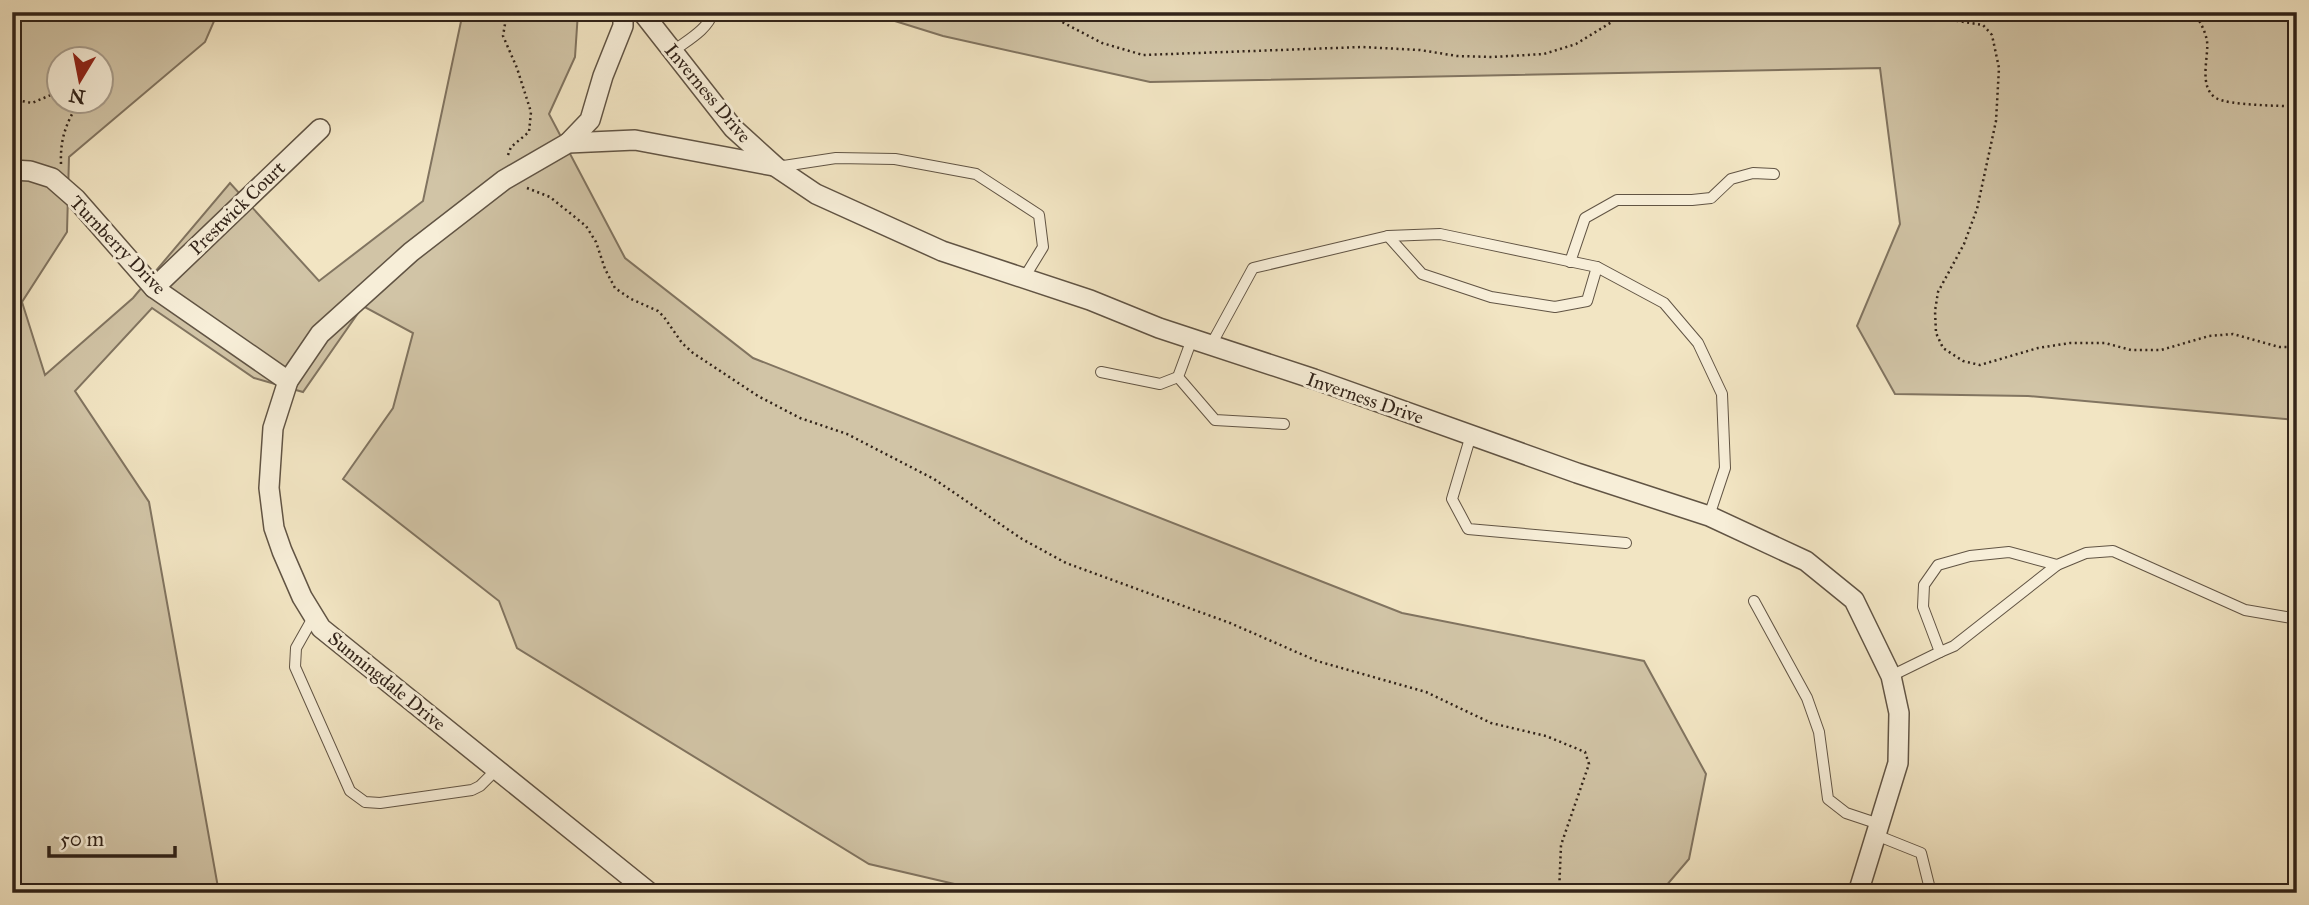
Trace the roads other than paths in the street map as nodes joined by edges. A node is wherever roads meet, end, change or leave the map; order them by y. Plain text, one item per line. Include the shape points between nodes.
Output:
1 (623, 12) edge
2 (642, 12) edge
3 (713, 12) edge
4 (672, 52) junction
5 (320, 129) dead end
6 (568, 143) junction
7 (776, 167) junction
8 (12, 170) edge
9 (1774, 174) dead end
10 (1388, 236) junction
11 (1570, 262) junction
12 (1597, 267) junction
13 (1023, 279) junction
14 (154, 288) junction
15 (1201, 342) junction
16 (1101, 372) dead end
17 (1178, 377) junction
18 (288, 380) junction
19 (1284, 424) dead end
20 (1471, 435) junction
21 (1709, 516) junction
22 (1626, 543) dead end
23 (2057, 565) junction
24 (1754, 601) dead end
25 (314, 615) junction
26 (2297, 619) edge
27 (1940, 652) junction
28 (1891, 676) junction
29 (496, 770) junction
30 (1877, 829) junction
31 (650, 893) edge
32 (1858, 893) edge
33 (1931, 893) edge

1 - 6 street, Sunningdale Drive via 623,26 590,120
2 - 4 street, Inverness Drive
3 - 4 lane via 703,29
4 - 7 street, Inverness Drive via 733,128
5 - 14 street, Prestwick Court
6 - 7 street, Sunningdale Drive via 635,140
6 - 18 street, Sunningdale Drive via 517,173 411,252 320,334
7 - 13 street, Inverness Drive via 816,194 942,251
7 - 13 lane via 836,158 895,159 976,174 1040,215 1043,247
8 - 14 street, Turnberry Drive via 52,178
9 - 11 lane via 1731,179 1711,198 1616,200 1585,218
10 - 11 lane via 1440,234
10 - 12 lane via 1422,274 1491,297 1555,307 1587,301
10 - 15 lane via 1253,268
11 - 12 lane
12 - 21 lane via 1664,303 1698,343 1722,394 1725,468
13 - 15 street, Inverness Drive
14 - 18 street, Turnberry Drive
15 - 17 lane
15 - 20 street, Inverness Drive
16 - 17 lane via 1160,384
17 - 19 lane via 1215,420
18 - 25 street, Sunningdale Drive via 273,428 271,512 290,574
20 - 21 street, Inverness Drive
20 - 22 lane via 1452,499 1468,529
21 - 28 street, Inverness Drive via 1806,561 1854,600
23 - 26 lane via 2086,553 2113,551 2245,610
23 - 27 lane via 1954,646
23 - 27 lane via 2009,552 1938,565 1924,585 1923,607
24 - 30 lane via 1807,698 1819,732 1828,799
25 - 29 street, Sunningdale Drive via 321,628
25 - 29 lane via 296,648 295,667 350,791 359,799 380,803 472,790
27 - 28 lane
28 - 30 street, Inverness Drive via 1899,713 1898,764
29 - 31 street, Sunningdale Drive
30 - 32 street, Inverness Drive
30 - 33 lane via 1920,853

